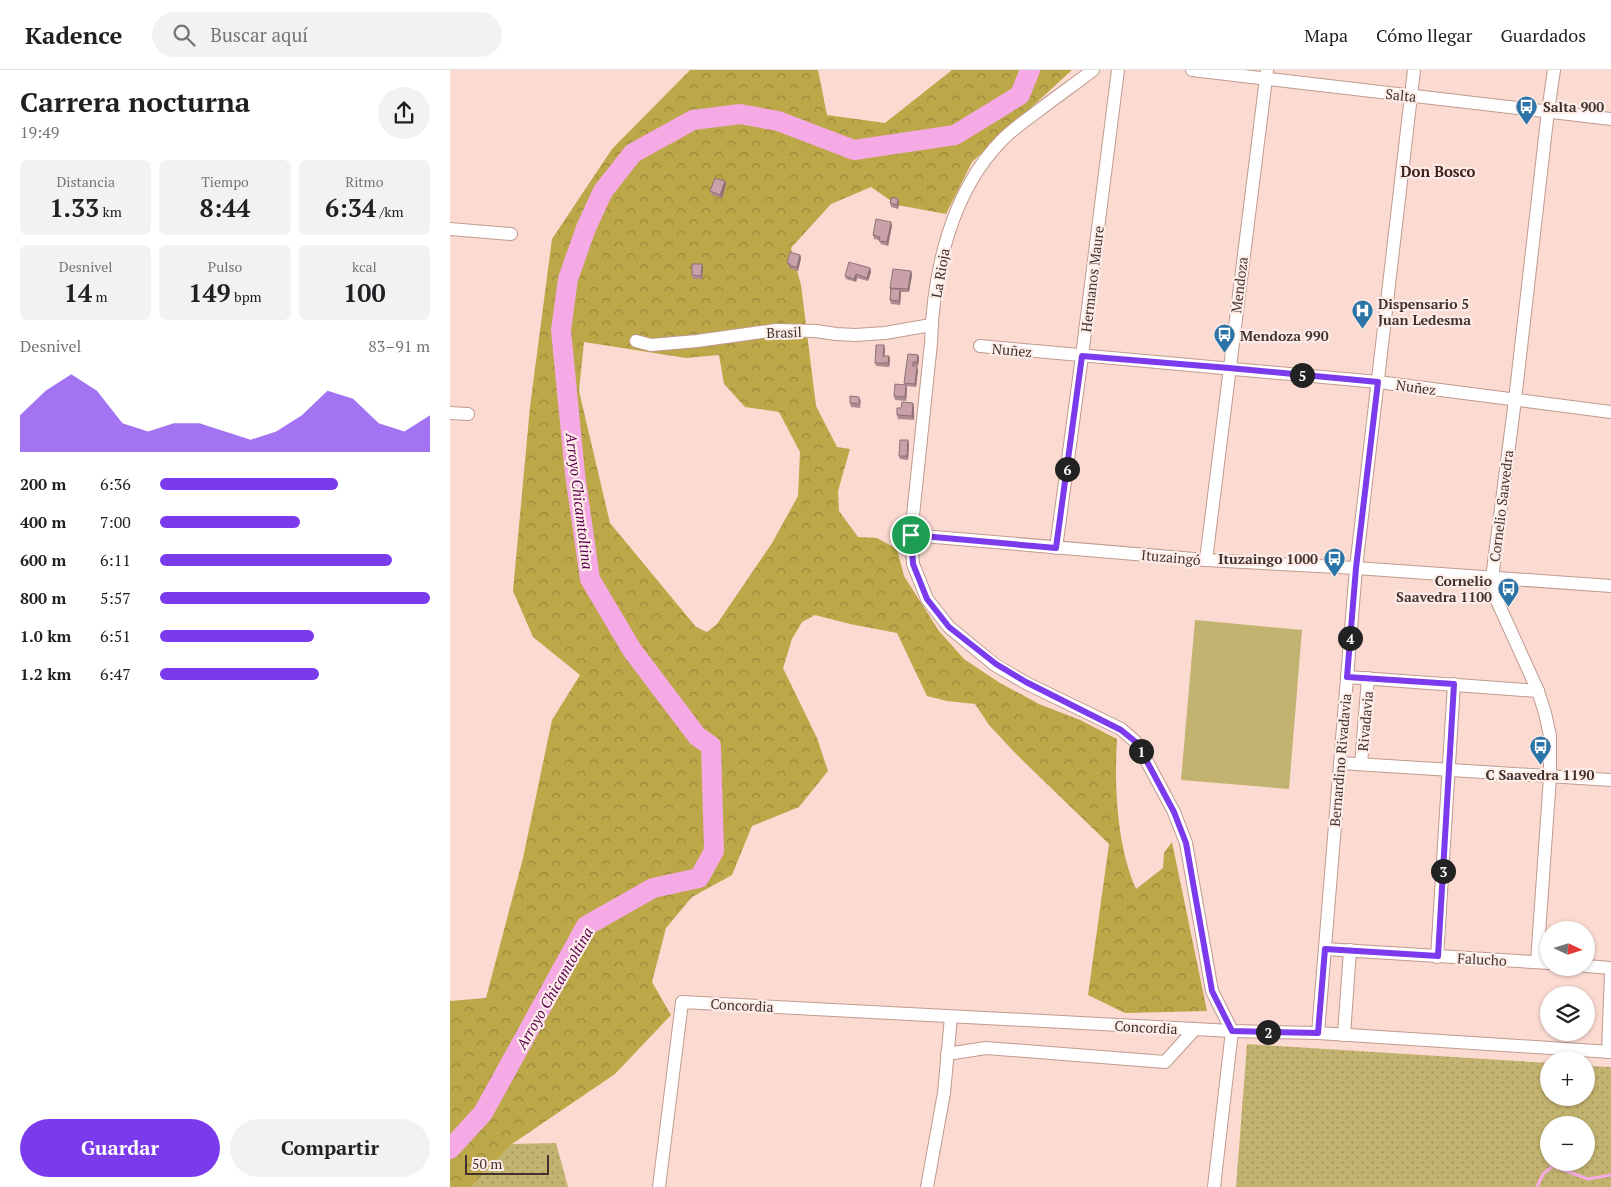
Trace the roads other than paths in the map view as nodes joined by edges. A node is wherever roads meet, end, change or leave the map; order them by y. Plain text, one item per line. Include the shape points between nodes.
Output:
1 (1093, 70) edge
2 (1118, 70) edge
3 (1192, 70) edge
4 (1414, 70) edge
5 (1554, 70) edge
6 (1266, 75) edge
7 (1411, 96) junction
8 (1548, 111) junction
9 (1611, 119) edge
10 (450, 229) edge
11 (511, 234) dead end
12 (932, 325) junction
13 (636, 341) dead end
14 (980, 346) dead end
15 (1082, 356) junction
16 (1229, 368) junction
17 (1378, 382) junction
18 (1515, 400) junction
19 (1611, 412) edge
20 (450, 413) edge
21 (468, 414) dead end
22 (911, 535) junction
23 (1056, 548) junction
24 (1206, 560) junction
25 (1356, 568) junction
26 (1492, 578) junction
27 (1611, 586) edge
28 (1347, 677) junction
29 (1368, 678) junction
30 (1454, 684) junction
31 (1538, 691) junction
32 (1340, 763) junction
33 (1361, 764) junction
34 (1449, 770) junction
35 (1550, 777) junction
36 (1611, 780) edge
37 (1545, 921) edge
38 (1325, 949) junction
39 (1350, 950) junction
40 (1438, 956) junction
41 (1540, 963) edge
42 (1595, 967) edge
43 (1611, 968) edge
44 (1611, 973) edge
45 (951, 1017) junction
46 (1195, 1029) junction
47 (1232, 1031) junction
48 (1318, 1033) junction
49 (1344, 1035) junction
50 (1609, 1052) edge
51 (947, 1054) junction
52 (659, 1187) edge
53 (928, 1187) edge
54 (1214, 1187) edge

1 - 12 street, La Rioja via 1003,139 968,187 947,235
2 - 15 street, Hermanos Maure
3 - 6 street, Salta
4 - 7 street, Bernardino Rivadavia
5 - 8 street, Cornelio Saavedra
6 - 7 street, Salta
6 - 16 street, Mendoza
7 - 8 street, Salta
7 - 17 street, Bernardino Rivadavia
8 - 9 street, Salta
8 - 18 street, Cornelio Saavedra
10 - 11 street
12 - 13 street, Brasil via 855,335 776,330 697,341 651,344
12 - 22 street, La Rioja
14 - 15 street, Nuñez
15 - 16 street, Nuñez
15 - 23 street, Hermanos Maure
16 - 17 street, Nuñez
16 - 24 street, Mendoza
17 - 18 street, Nuñez
17 - 25 street, Bernardino Rivadavia
18 - 19 street, Nuñez
18 - 26 street, Cornelio Saavedra
20 - 21 street
22 - 23 street, Ituzaingó
22 - 47 street, La Rioja via 913,564 927,599 949,627 996,664 1121,730 1137,743 1174,812 1186,843 1212,991
23 - 24 street, Ituzaingó
24 - 25 street, Ituzaingó
25 - 26 street, Ituzaingó
25 - 28 street, Bernardino Rivadavia
26 - 27 street, Ituzaingó
26 - 31 street, Cornelio Saavedra via 1493,592
28 - 29 street
28 - 32 street, Bernardino Rivadavia
29 - 30 street
29 - 33 street, Rivadavia
30 - 31 street
30 - 34 street
31 - 35 street, Cornelio Saavedra via 1550,736
32 - 33 street
32 - 38 street, Bernardino Rivadavia
33 - 34 street
34 - 35 street
34 - 40 street
35 - 36 street
35 - 37 street, Cornelio Saavedra
38 - 39 street, Falucho
38 - 48 street, Bernardino Rivadavia
39 - 40 street, Falucho
39 - 49 street
40 - 41 street, Falucho
42 - 43 street
44 - 50 street
45 - 46 street, Concordia
45 - 51 street
45 - 52 street, Concordia via 682,1002
46 - 47 street, Concordia
46 - 51 street via 1165,1062 986,1048
47 - 48 street, Concordia
47 - 54 street
48 - 49 street, Concordia
49 - 50 street, Concordia
51 - 53 street via 944,1093

